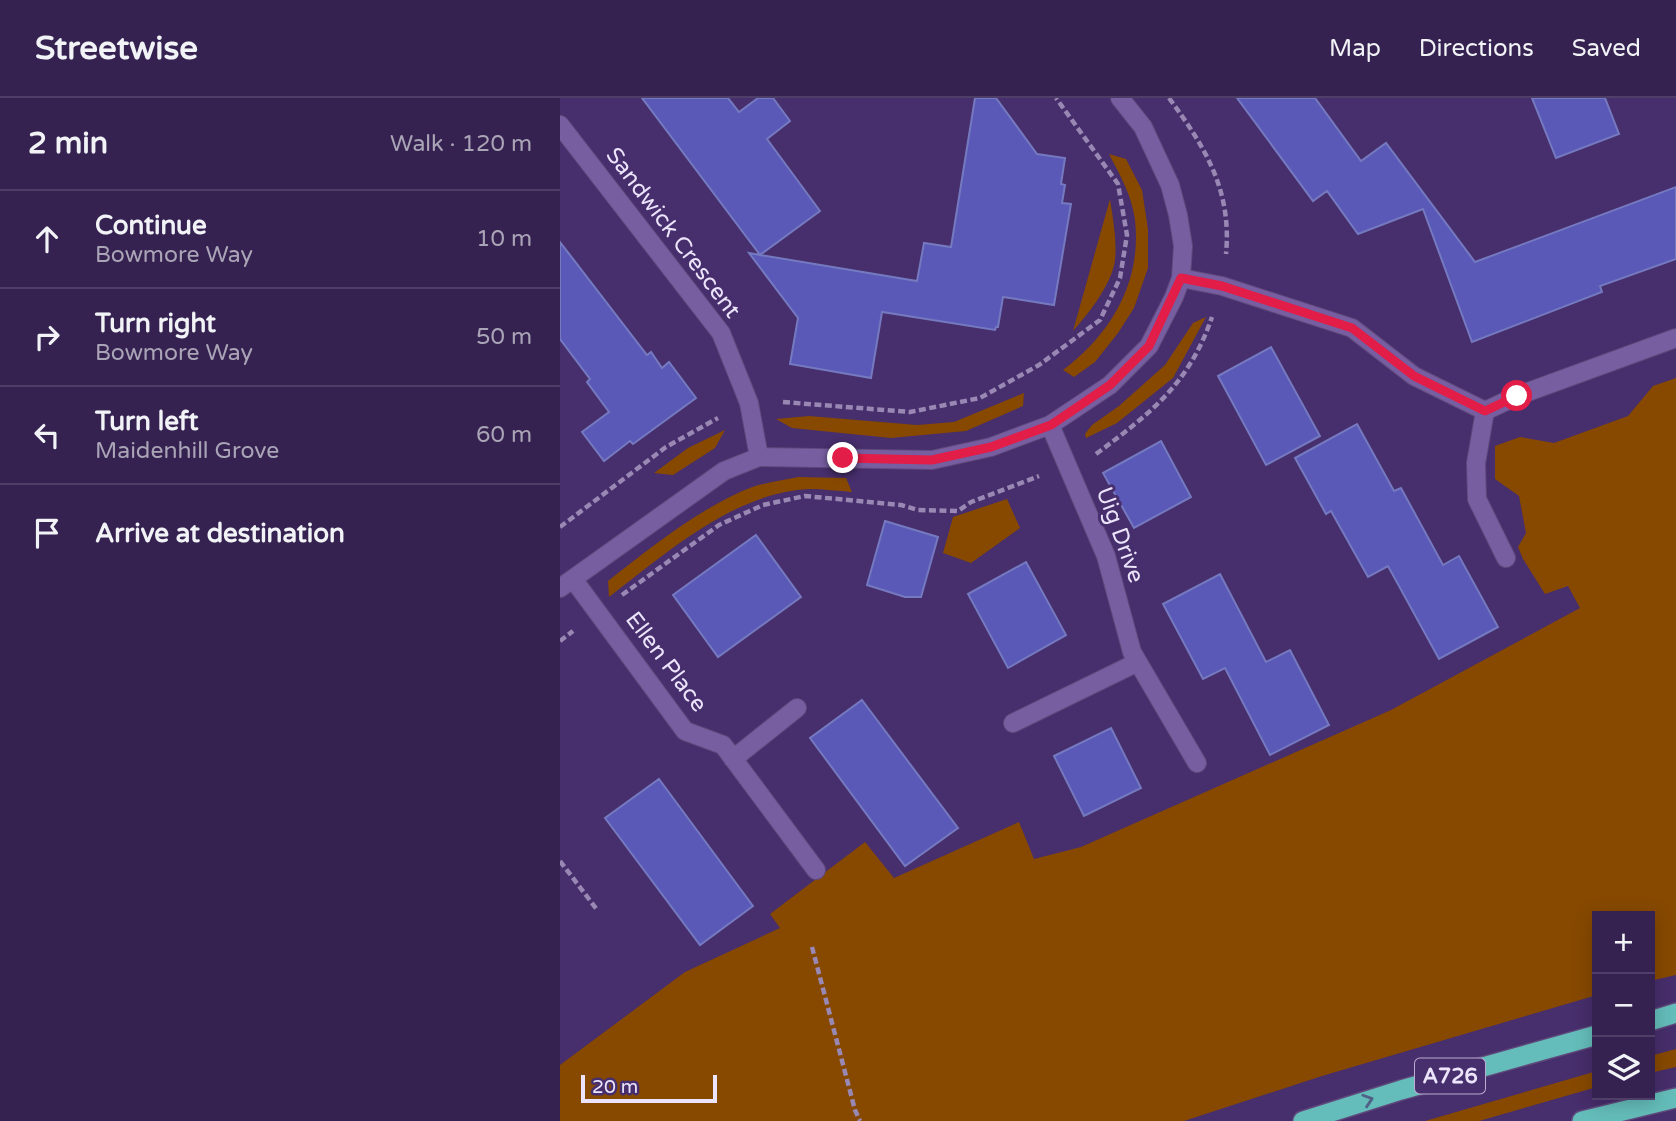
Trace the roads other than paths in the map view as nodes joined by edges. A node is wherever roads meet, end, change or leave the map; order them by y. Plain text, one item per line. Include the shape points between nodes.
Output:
1 (1120, 98) edge
2 (560, 125) edge
3 (1181, 278) junction
4 (1676, 338) edge
5 (1485, 411) junction
6 (1051, 425) junction
7 (759, 457) junction
8 (1506, 558) dead end
9 (567, 583) edge
10 (1138, 662) junction
11 (797, 708) dead end
12 (1013, 723) dead end
13 (733, 759) junction
14 (1197, 763) dead end
15 (816, 870) dead end
16 (1676, 1013) edge
17 (1655, 1019) edge
18 (1592, 1036) edge
19 (1676, 1098) edge
20 (1303, 1121) edge
21 (1582, 1121) edge

1 - 3 street via 1143,127 1170,185 1183,246
2 - 7 street, Sandwick Crescent via 720,333 749,402
3 - 5 street via 1222,286 1352,328 1414,376
3 - 6 street via 1149,346 1110,385
4 - 5 street
5 - 8 street via 1476,463 1477,499
6 - 7 street via 991,447 932,460
6 - 10 street, Uig Drive via 1106,556
7 - 9 street via 724,471
9 - 13 street, Ellen Place via 685,731 723,745
10 - 12 street
10 - 14 street, Uig Drive
11 - 13 street
13 - 15 street, Ellen Place
16 - 17 highway
20 -> 18 highway, A726
19 - 21 highway

